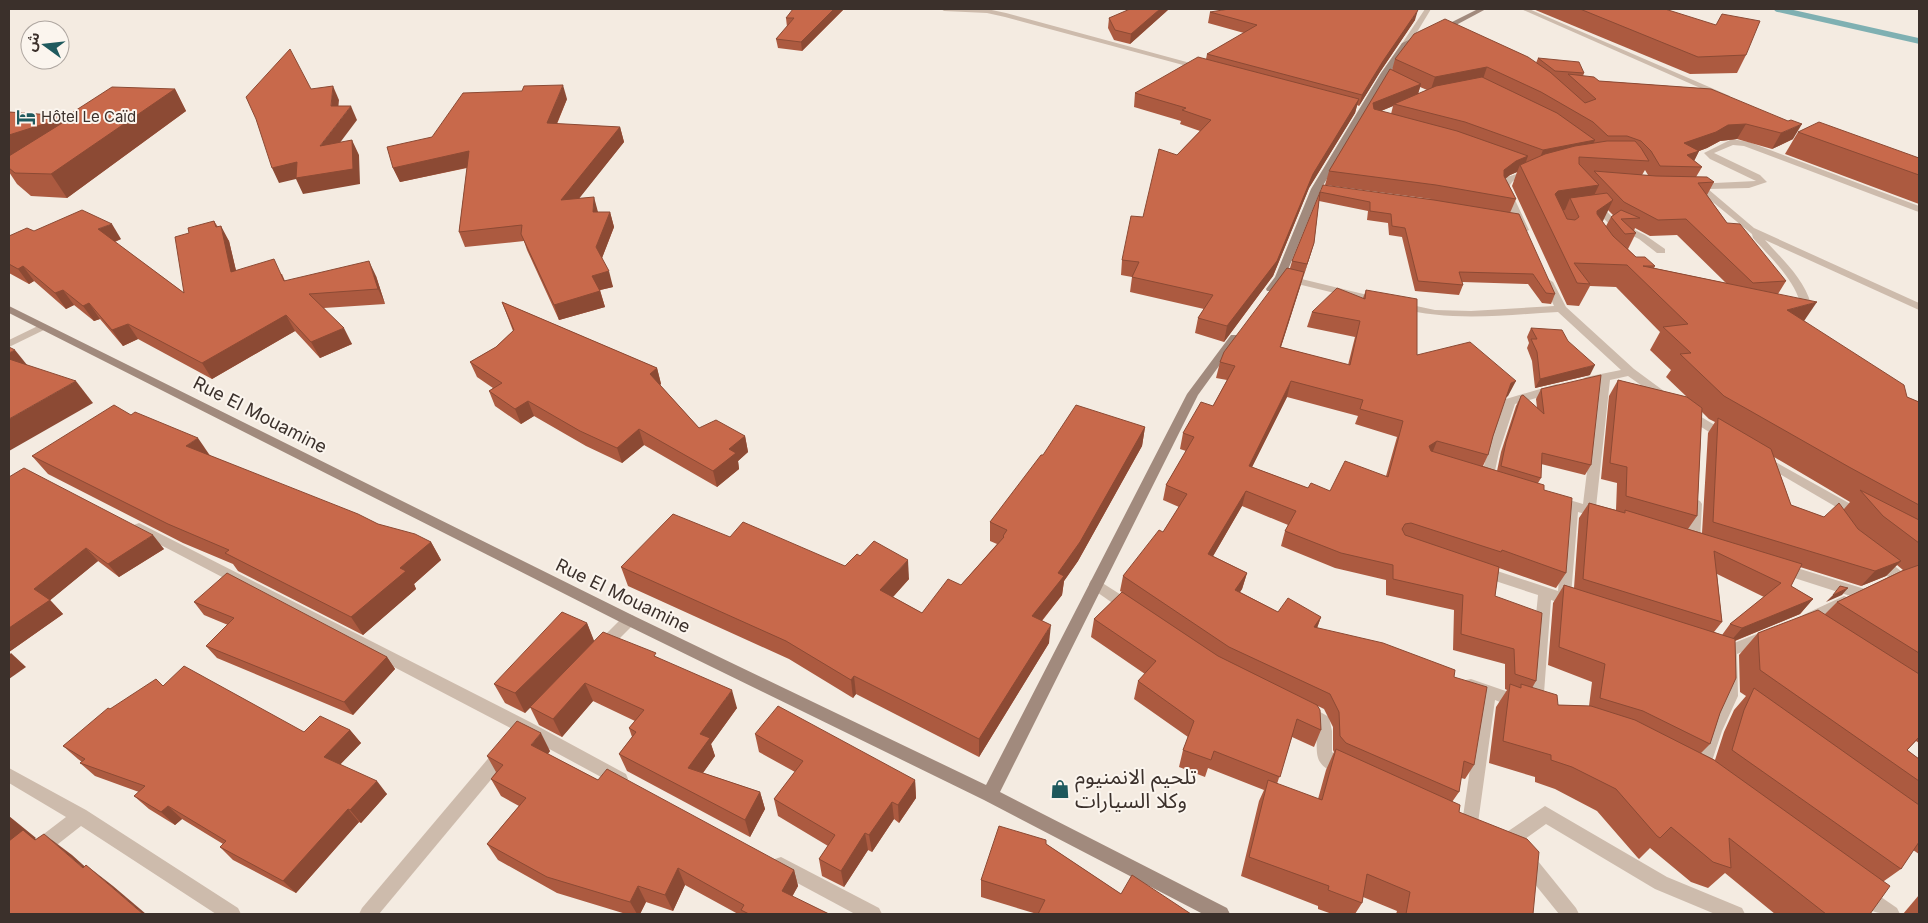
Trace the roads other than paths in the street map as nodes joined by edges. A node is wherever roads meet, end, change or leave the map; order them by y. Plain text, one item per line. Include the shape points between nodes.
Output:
1 (944, 9) edge
2 (1428, 9) edge
3 (1483, 9) edge
4 (1524, 9) edge
5 (1405, 45) junction
6 (1214, 71) edge
7 (1733, 99) edge
8 (1520, 163) edge
9 (1683, 187) edge
10 (1701, 188) junction
11 (1586, 195) edge
12 (1919, 209) edge
13 (1751, 230) junction
14 (1528, 238) edge
15 (1661, 251) dead end
16 (1544, 273) edge
17 (1280, 277) junction
18 (1263, 300) edge
19 (1784, 306) edge
20 (1919, 307) edge
21 (1561, 309) junction
22 (9, 310) edge
23 (42, 327) junction
24 (1240, 331) edge
25 (9, 344) edge
26 (1630, 372) junction
27 (1604, 378) junction
28 (1700, 421) junction
29 (1699, 440) edge
30 (1733, 441) edge
31 (1750, 451) edge
32 (1470, 475) edge
33 (1696, 495) edge
34 (1824, 496) junction
35 (1543, 497) edge
36 (1572, 505) junction
37 (1589, 510) junction
38 (1608, 516) edge
39 (1834, 518) edge
40 (1867, 519) edge
41 (123, 520) edge
42 (1693, 541) edge
43 (1865, 550) edge
44 (1768, 564) edge
45 (1470, 567) edge
46 (1901, 580) junction
47 (1096, 584) junction
48 (1873, 589) junction
49 (1545, 592) junction
50 (1919, 594) edge
51 (1564, 599) junction
52 (1582, 605) edge
53 (1146, 618) edge
54 (629, 620) junction
55 (1781, 630) edge
56 (1815, 634) edge
57 (594, 656) edge
58 (1454, 679) edge
59 (1489, 692) junction
60 (1730, 696) junction
61 (1299, 707) edge
62 (1535, 708) junction
63 (1746, 708) edge
64 (538, 712) edge
65 (1552, 713) edge
66 (524, 727) junction
67 (1682, 766) edge
68 (9, 776) edge
69 (1357, 776) edge
70 (636, 787) edge
71 (990, 795) junction
72 (80, 816) junction
73 (1496, 834) junction
74 (765, 857) edge
75 (23, 861) edge
76 (1851, 885) edge
77 (232, 914) edge
78 (368, 914) edge
79 (874, 914) edge
80 (1221, 914) edge
81 (1570, 914) edge
82 (1736, 914) edge
83 (1891, 914) edge

1 - 6 street via 1006,15
2 - 5 street
3 - 5 main road via 1447,31
4 - 7 street
5 - 17 main road via 1388,76 1361,113
8 - 14 street via 1540,169 1510,179 1505,184 1514,219
9 - 10 street
10 - 12 street via 1762,181 1708,153 1735,141 1779,151
10 - 13 street
11 - 15 street via 1608,225 1642,237
13 - 19 street via 1805,298 1803,306
13 - 20 street
16 - 21 street
17 - 18 main road
17 - 21 street via 1435,313
21 - 26 street
22 - 23 main road, Rue El Mouamine
23 - 25 street
23 - 54 main road, Rue El Mouamine
24 - 47 main road via 1193,394
26 - 27 street
26 - 28 street
27 - 32 street via 1510,402 1493,452 1492,481
27 - 37 street
28 - 29 street
28 - 30 street
31 - 34 street
33 - 42 street
34 - 39 street
34 - 40 street
35 - 36 street
36 - 37 street
36 - 51 street
37 - 38 street
41 - 66 street
43 - 46 street
44 - 48 street
45 - 49 street
46 - 48 street
46 - 50 street
47 - 53 street
47 - 71 main road
48 - 56 street via 1799,623
49 - 51 street
49 - 62 street
51 - 52 street
54 - 57 street
54 - 71 main road, Rue El Mouamine
55 - 60 street via 1724,650
58 - 59 street
59 - 62 street
59 - 73 street via 1463,821
60 - 63 street
60 - 67 street via 1714,731 1704,778
61 - 69 street via 1323,722 1322,751 1327,760
62 - 65 street
64 - 66 street
66 - 70 street
66 - 78 street
68 - 72 street
71 - 80 main road, Rue El Mouamine
72 - 75 street
72 - 77 street
73 - 81 street
73 - 82 street via 1545,814 1661,883
74 - 79 street
76 - 83 street

